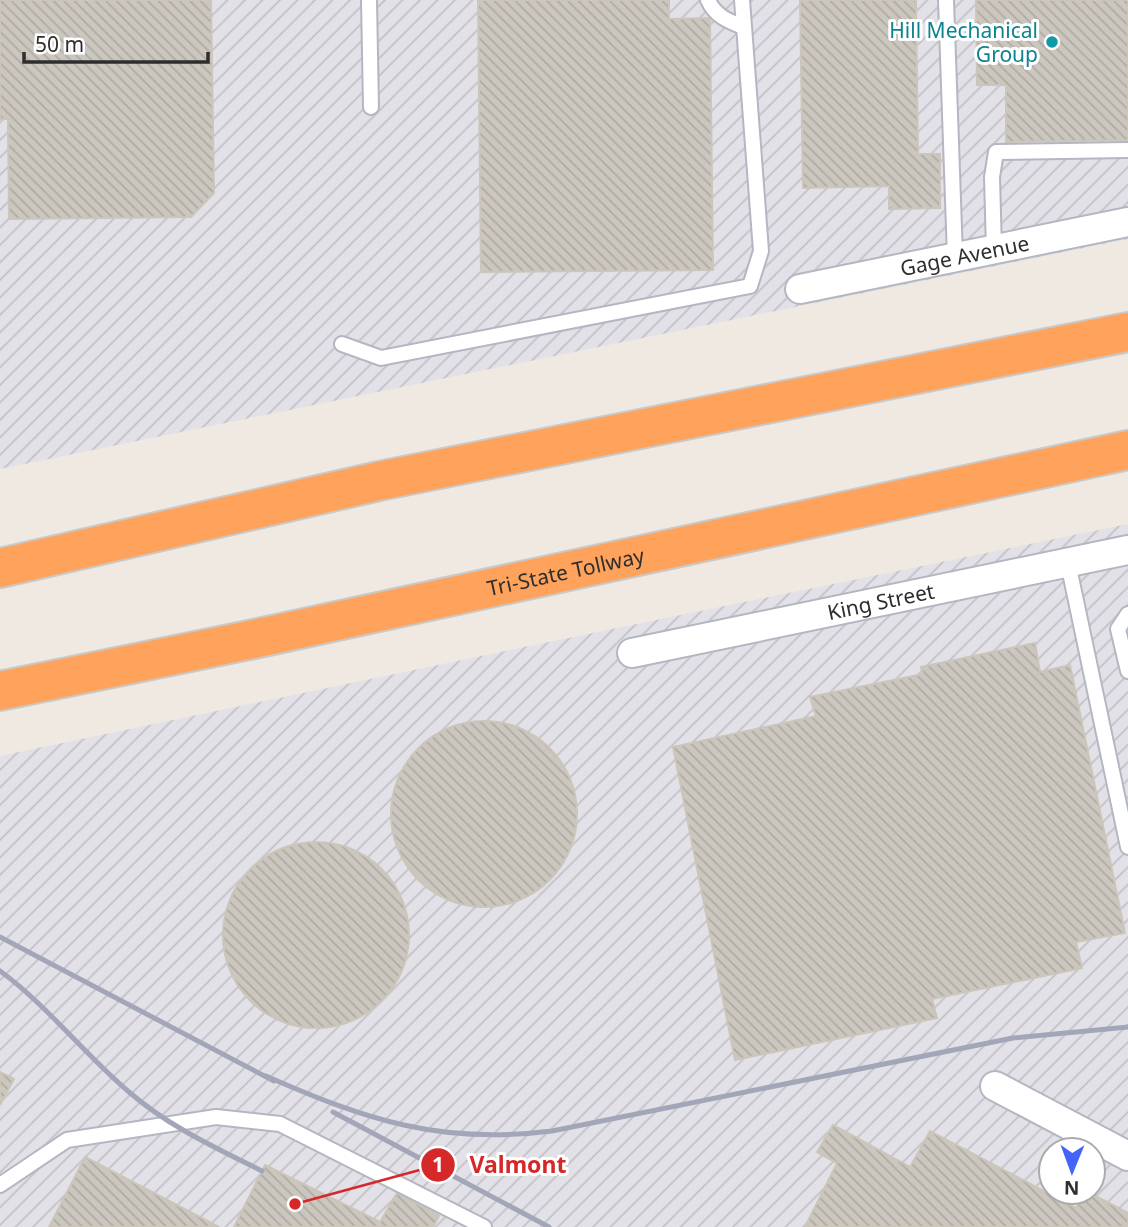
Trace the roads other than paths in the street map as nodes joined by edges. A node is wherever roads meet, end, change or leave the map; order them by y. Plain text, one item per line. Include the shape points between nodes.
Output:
1 (369, 0) edge
2 (708, 0) edge
3 (742, 0) edge
4 (946, 0) edge
5 (743, 27) junction
6 (372, 107) dead end
7 (1128, 150) edge
8 (1128, 222) edge
9 (994, 250) junction
10 (956, 257) junction
11 (800, 289) dead end
12 (1128, 332) edge
13 (342, 344) dead end
14 (1128, 450) edge
15 (1127, 555) edge
16 (1068, 563) junction
17 (0, 568) edge
18 (1128, 614) edge
19 (632, 653) dead end
20 (1128, 671) edge
21 (0, 691) edge
22 (1128, 847) edge
23 (995, 1086) dead end
24 (1128, 1156) edge
25 (0, 1185) edge
26 (484, 1227) edge

1 - 6 lane
2 - 5 lane via 712,10
3 - 5 lane
4 - 10 lane
5 - 13 lane via 761,251 750,286 381,358
7 - 9 lane via 996,152
8 - 9 street, Gage Avenue
9 - 10 street, Gage Avenue
10 - 11 street, Gage Avenue
12 - 17 highway via 393,478
14 - 21 highway, Tri-State Tollway
15 - 16 street, King Street
16 - 19 street, King Street
16 - 22 lane
18 - 20 lane via 1118,629
23 - 24 street
25 - 26 lane via 67,1140 216,1117 280,1124

